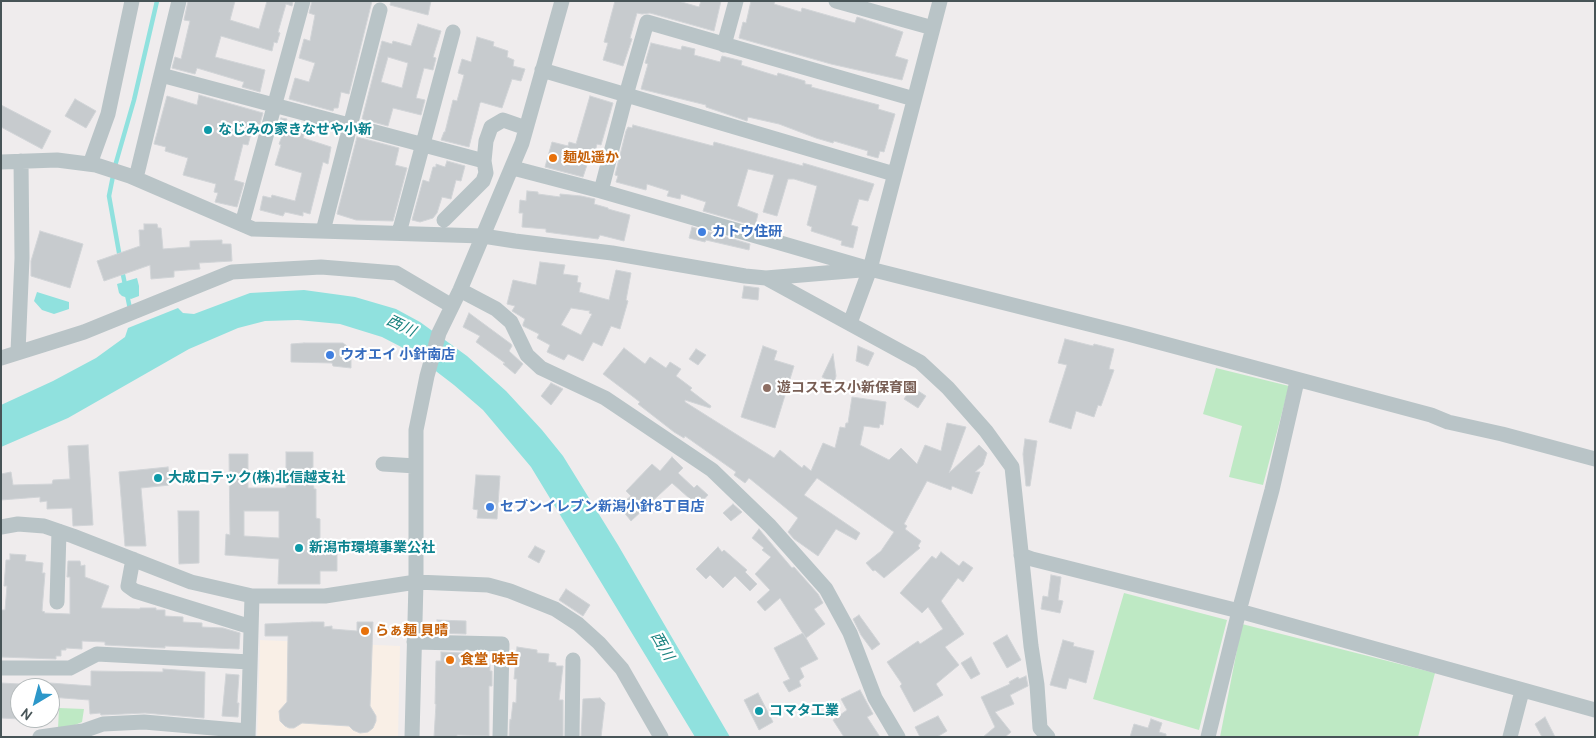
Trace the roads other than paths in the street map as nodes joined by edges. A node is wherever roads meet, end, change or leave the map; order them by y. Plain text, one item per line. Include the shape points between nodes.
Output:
1 (132, 1) edge
2 (179, 1) edge
3 (303, 1) edge
4 (562, 1) edge
5 (736, 1) edge
6 (836, 1) edge
7 (940, 1) edge
8 (380, 10) dead end
9 (933, 28) junction
10 (454, 32) dead end
11 (724, 45) junction
12 (542, 70) junction
13 (162, 75) junction
14 (626, 95) junction
15 (914, 99) junction
16 (274, 105) junction
17 (351, 125) junction
18 (526, 128) junction
19 (423, 145) junction
20 (21, 161) junction
21 (484, 161) junction
22 (1, 162) edge
23 (93, 164) junction
24 (513, 168) junction
25 (894, 174) junction
26 (133, 177) junction
27 (601, 191) junction
28 (444, 220) dead end
29 (242, 224) junction
30 (323, 231) junction
31 (399, 233) junction
32 (483, 236) junction
33 (870, 269) junction
34 (766, 278) junction
35 (460, 290) junction
36 (452, 306) junction
37 (850, 323) junction
38 (18, 352) junction
39 (1, 358) edge
40 (1297, 380) junction
41 (1595, 459) edge
42 (383, 464) dead end
43 (416, 466) junction
44 (1, 527) edge
45 (59, 531) junction
46 (1020, 555) junction
47 (133, 559) junction
48 (416, 582) junction
49 (252, 596) junction
50 (57, 602) dead end
51 (1239, 611) junction
52 (251, 627) junction
53 (414, 642) junction
54 (573, 660) dead end
55 (250, 662) junction
56 (1, 668) edge
57 (1522, 691) junction
58 (1595, 710) edge
59 (248, 734) edge
60 (1042, 735) edge
61 (40, 737) edge
62 (412, 737) edge
63 (500, 737) edge
64 (572, 737) edge
65 (661, 737) edge
66 (898, 737) edge
67 (1208, 737) edge
68 (1510, 737) edge

1 - 23 street via 108,114
2 - 13 street
3 - 16 street
4 - 12 street
5 - 11 street
6 - 9 street
7 - 9 street
8 - 17 street
9 - 15 street
10 - 19 street
11 - 14 street via 647,22
11 - 15 street
12 - 14 street
12 - 18 street
13 - 16 street
13 - 26 street
14 - 25 street
14 - 27 street
15 - 25 street
16 - 17 street
16 - 29 street
17 - 19 street
17 - 30 street
18 - 21 street via 503,120 491,127
18 - 24 street
19 - 21 street
19 - 31 street
20 - 22 street
20 - 23 street
20 - 38 street via 22,258
21 - 28 street via 486,173 483,181
23 - 26 street
24 - 27 street
24 - 32 street
25 - 33 street
26 - 29 street
27 - 33 street
29 - 30 street via 253,229
30 - 31 street
31 - 32 street
32 - 34 street via 612,252
32 - 35 street
33 - 34 street
33 - 37 street
33 - 40 street
34 - 37 street
35 - 36 street
35 - 66 street via 496,309 511,322 527,355 541,368 605,398 712,470 770,526 826,589 850,633 874,698
36 - 38 street via 396,273 321,267 232,272 84,332
36 - 43 street via 439,334 427,376 416,430
37 - 46 street via 920,362 948,388 1012,466
38 - 39 street
40 - 41 street
40 - 51 street via 1272,490
42 - 43 street
43 - 48 street
44 - 45 street via 18,524
45 - 47 street
45 - 50 street
46 - 51 street
46 - 60 street
47 - 49 street via 191,582
47 - 52 street via 128,586 135,591
48 - 49 street via 325,596
48 - 53 street
48 - 65 street via 488,585 555,609 578,624 622,669
49 - 52 street
51 - 57 street
51 - 67 street
52 - 55 street
53 - 62 street
53 - 63 street via 502,644
54 - 64 street
55 - 56 street via 97,654 70,668
55 - 59 street
57 - 58 street
57 - 68 street
59 - 61 street via 144,722 103,724

